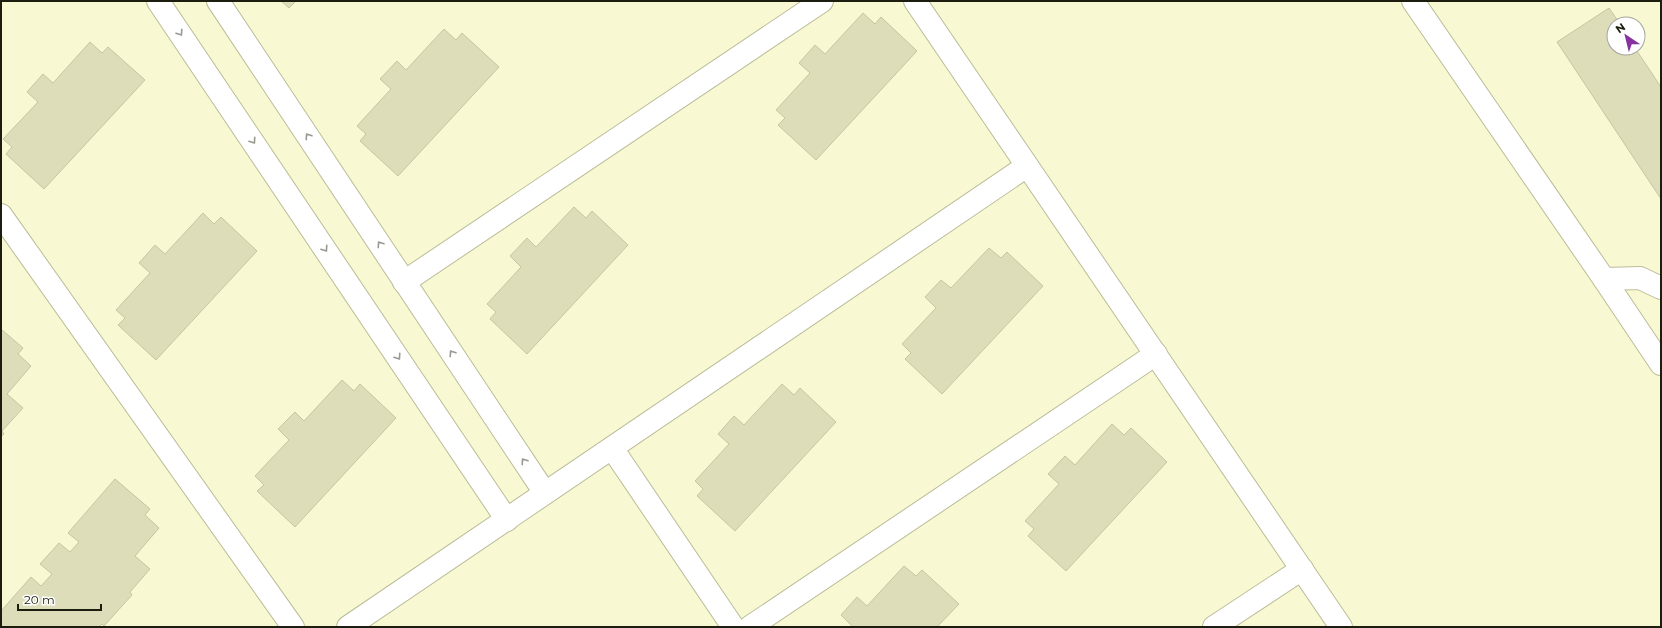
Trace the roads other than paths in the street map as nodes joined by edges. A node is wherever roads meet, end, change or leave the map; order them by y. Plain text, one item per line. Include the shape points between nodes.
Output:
1 (158, 1) edge
2 (218, 1) edge
3 (822, 1) edge
4 (915, 1) edge
5 (1413, 1) edge
6 (1027, 166) junction
7 (1, 215) edge
8 (1604, 279) junction
9 (404, 282) junction
10 (1661, 288) edge
11 (1156, 354) junction
12 (1661, 364) edge
13 (612, 448) junction
14 (545, 493) junction
15 (507, 520) junction
16 (1302, 569) junction
17 (292, 627) edge
18 (348, 627) edge
19 (733, 627) edge
20 (750, 627) edge
21 (1214, 627) edge
22 (1342, 627) edge

1 -> 15 street
9 -> 2 street
3 - 9 street
4 - 6 street
5 - 8 street
6 - 11 street
6 - 13 street
7 - 17 street
8 - 10 street via 1640,278
8 - 12 street
14 -> 9 street
11 - 16 street
11 - 20 street
13 - 14 street
13 - 19 street
14 - 15 street
15 - 18 street
16 - 21 street
16 - 22 street

